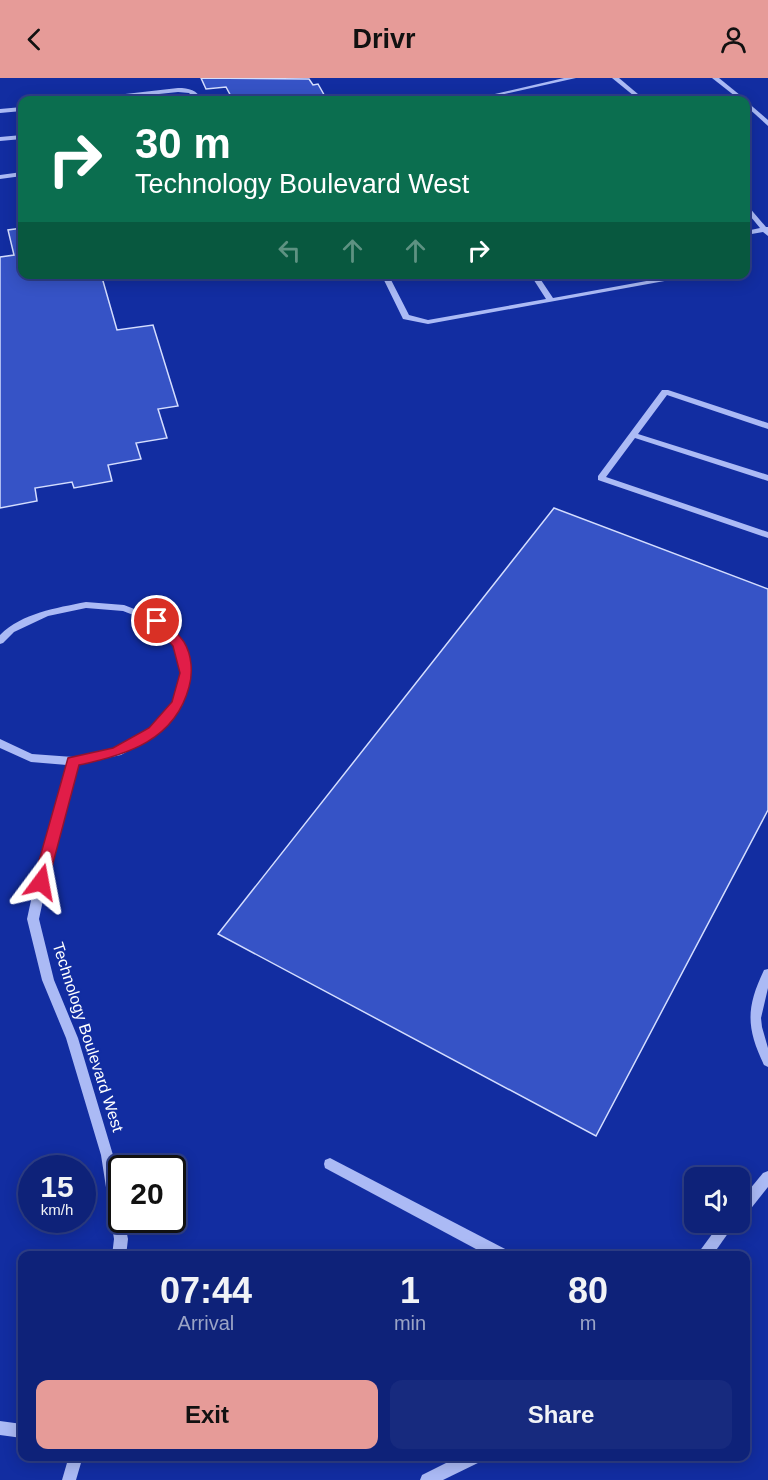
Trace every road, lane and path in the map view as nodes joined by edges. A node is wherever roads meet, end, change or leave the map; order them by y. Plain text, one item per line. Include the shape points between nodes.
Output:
1 (573, 78) edge
2 (615, 78) edge
3 (715, 78) edge
4 (125, 96) edge
5 (197, 96) edge
6 (494, 96) edge
7 (637, 96) edge
8 (737, 96) edge
9 (750, 108) edge
10 (18, 109) edge
11 (0, 111) edge
12 (768, 124) edge
13 (18, 137) edge
14 (0, 139) edge
15 (18, 175) edge
16 (0, 177) edge
17 (750, 212) edge
18 (767, 231) edge
19 (750, 233) edge
20 (387, 279) edge
21 (536, 279) edge
22 (672, 279) edge
23 (551, 301) junction
24 (768, 426) edge
25 (634, 435) junction
26 (768, 478) edge
27 (768, 535) edge
28 (0, 641) edge
29 (0, 743) edge
30 (73, 761) junction
31 (768, 974) edge
32 (768, 1061) edge
33 (330, 1164) dead end
34 (768, 1177) edge
35 (750, 1199) edge
36 (721, 1233) edge
37 (120, 1251) edge
38 (495, 1251) edge
39 (707, 1251) edge
40 (0, 1428) edge
41 (18, 1430) edge
42 (75, 1461) edge
43 (467, 1461) edge
44 (69, 1480) edge
45 (427, 1480) edge

1 - 6 street
2 - 7 street
3 - 8 street
4 - 5 street via 178,90 188,90
9 - 12 street
10 - 11 street
13 - 14 street
15 - 16 street
17 - 18 street
18 - 19 street
20 - 23 street via 406,317 428,322
21 - 23 street
22 - 23 street
24 - 25 street via 665,392
25 - 26 street
25 - 27 street via 601,478
28 - 30 street via 10,630 46,612 86,605 124,608 157,621 179,644 186,673 178,704 153,732 117,752
29 - 30 street via 31,758
30 - 37 street, Technology Boulevard West via 33,919 48,980 72,1038 107,1155
31 - 32 street via 756,999 754,1019 758,1042
33 - 38 street
34 - 35 street
36 - 39 street
40 - 41 street
42 - 44 street
43 - 45 street

